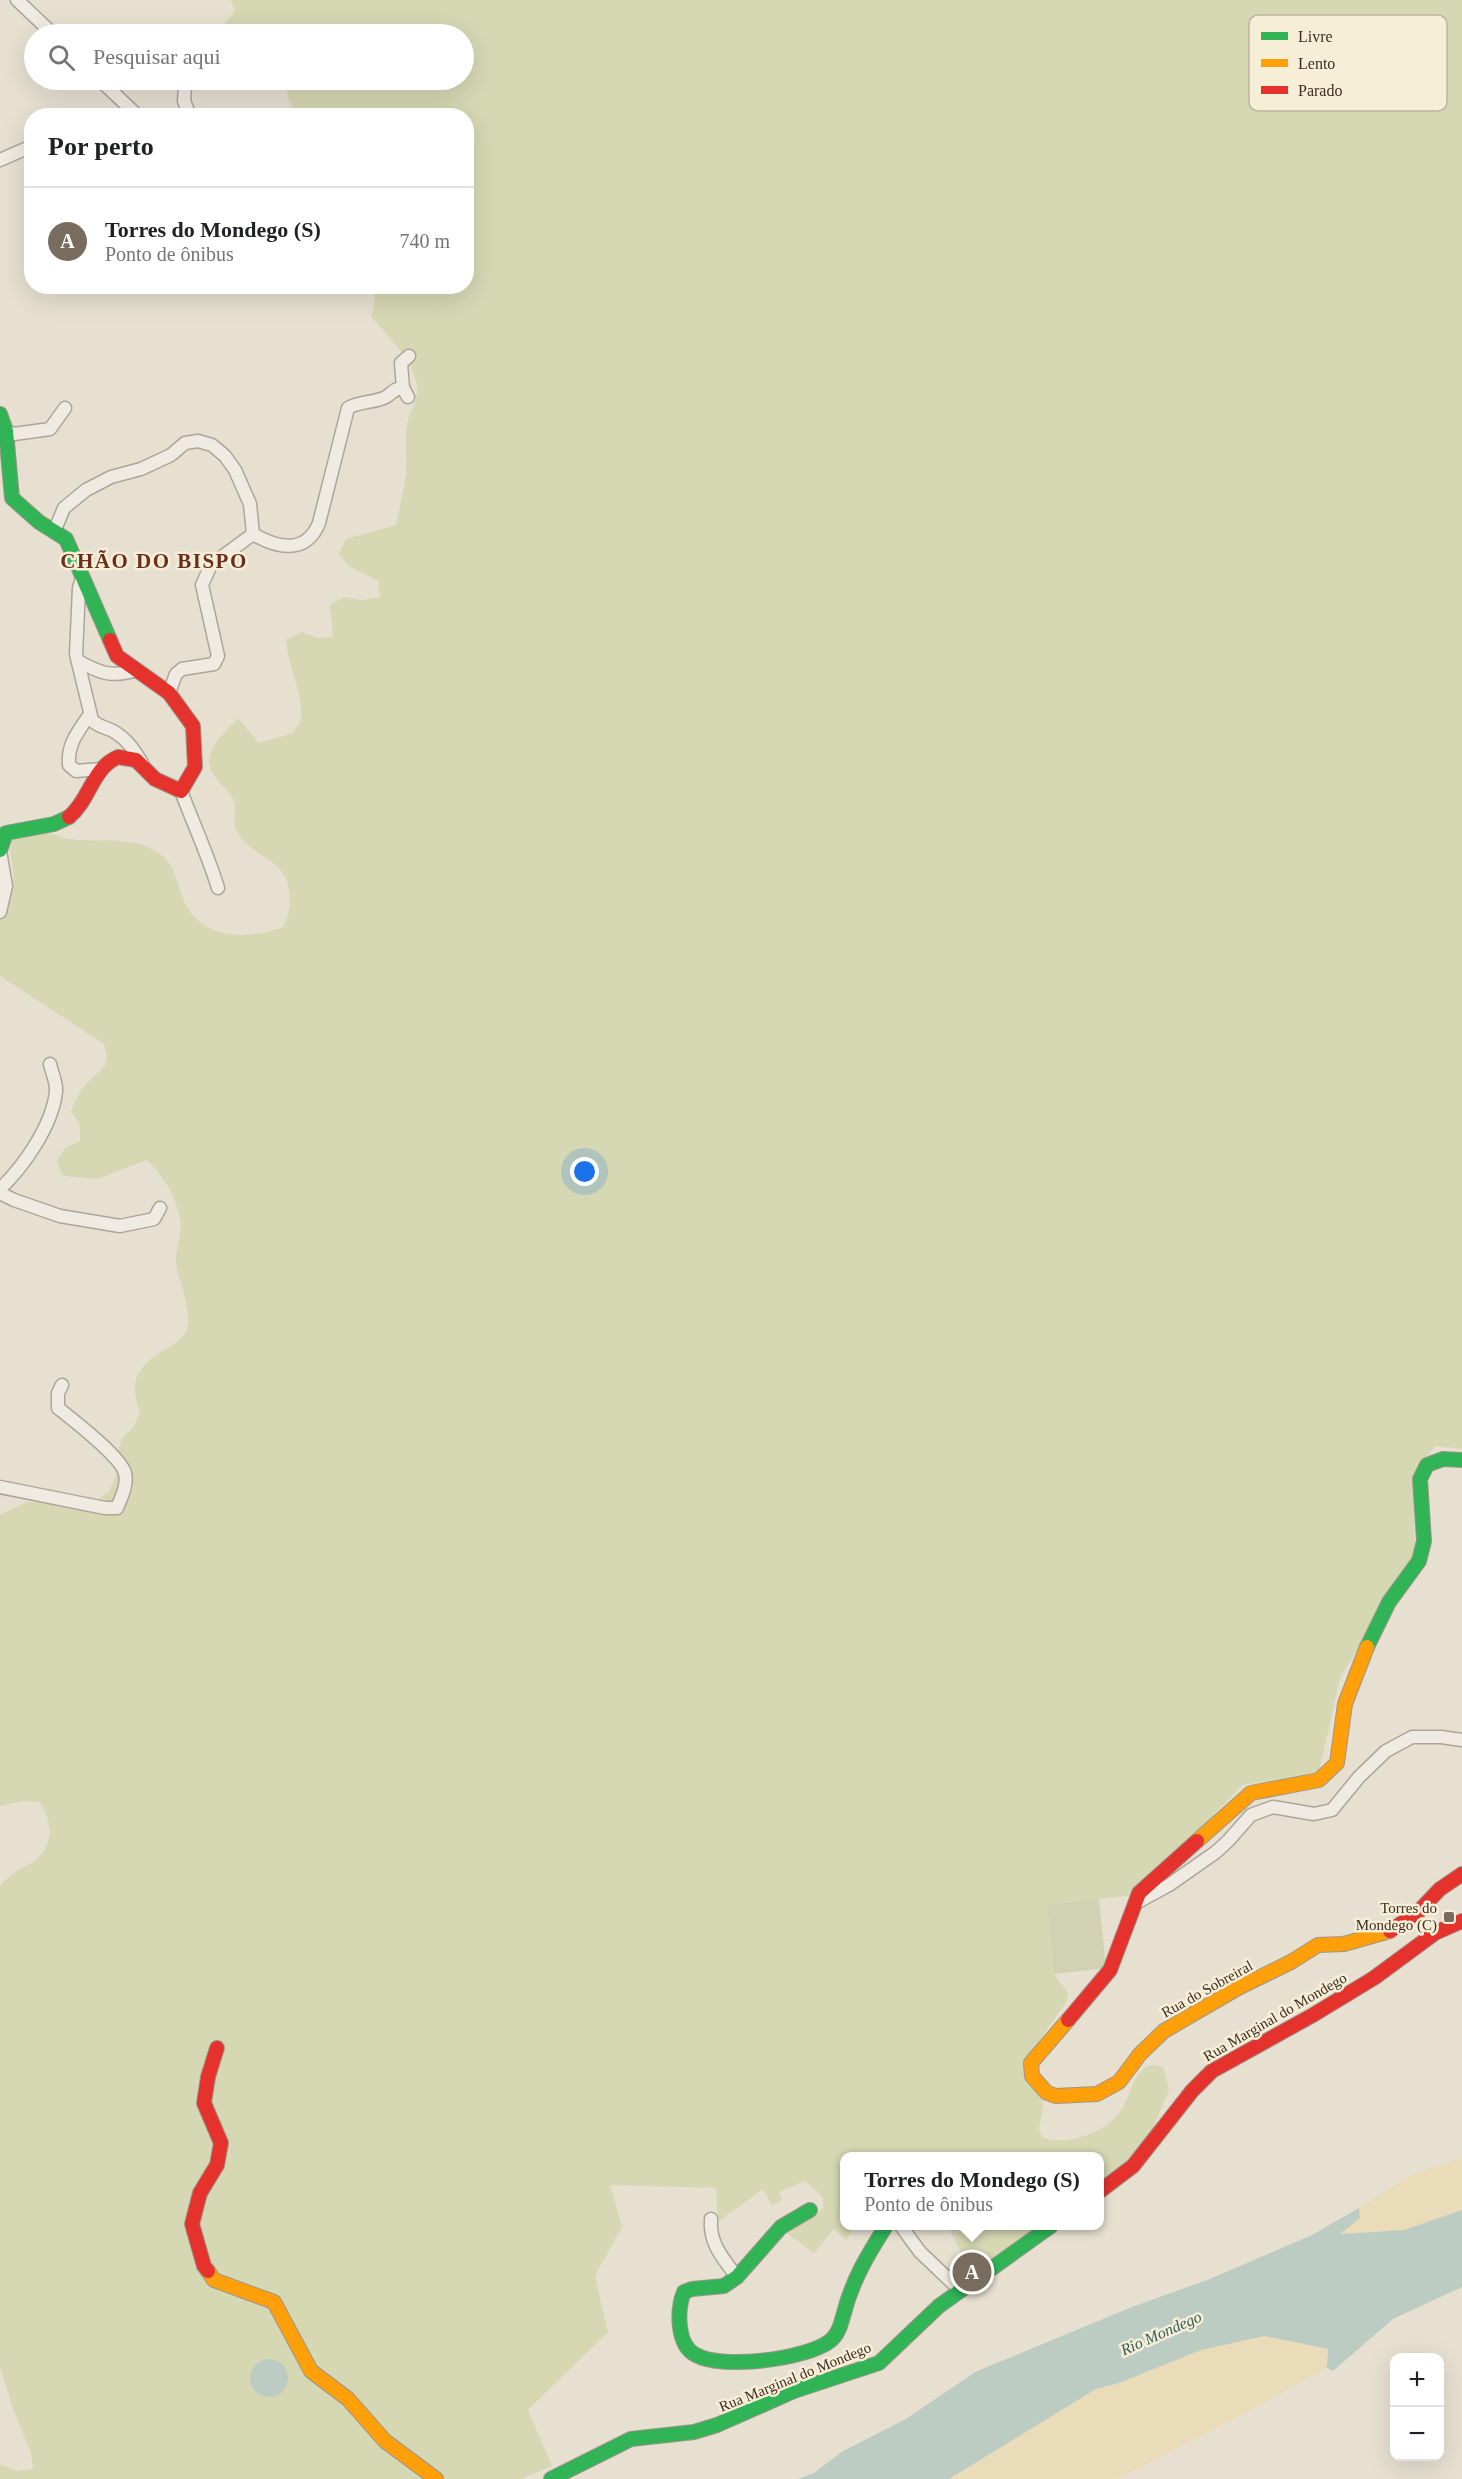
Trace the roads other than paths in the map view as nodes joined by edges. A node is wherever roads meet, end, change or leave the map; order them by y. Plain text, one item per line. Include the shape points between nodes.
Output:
1 (17, 0) edge
2 (42, 24) edge
3 (111, 90) edge
4 (185, 90) edge
5 (130, 108) edge
6 (187, 108) edge
7 (24, 150) edge
8 (0, 160) edge
9 (409, 356) dead end
10 (64, 408) dead end
11 (0, 414) edge
12 (6, 431) junction
13 (5, 480) edge
14 (54, 532) junction
15 (253, 534) junction
16 (82, 576) junction
17 (78, 661) junction
18 (137, 670) junction
19 (169, 693) junction
20 (90, 714) junction
21 (143, 765) junction
22 (101, 769) junction
23 (181, 791) junction
24 (0, 851) edge
25 (218, 888) dead end
26 (0, 912) edge
27 (50, 1064) dead end
28 (0, 1191) edge
29 (160, 1208) dead end
30 (62, 1385) dead end
31 (1462, 1460) edge
32 (0, 1487) edge
33 (1462, 1740) edge
34 (1462, 1874) edge
35 (1133, 1905) junction
36 (1462, 1921) edge
37 (217, 2048) dead end
38 (1104, 2187) edge
39 (810, 2210) dead end
40 (711, 2219) dead end
41 (884, 2230) edge
42 (904, 2230) edge
43 (1045, 2230) edge
44 (737, 2277) junction
45 (960, 2290) junction
46 (436, 2479) edge
47 (551, 2479) edge

1 - 2 street
3 - 5 street
4 - 6 street
7 - 8 street
9 - 15 street via 401,363 405,393 398,388 384,398 348,408 319,523 309,541 300,545 278,544
10 - 12 street via 50,429 14,434
11 - 12 street
12 - 13 street
13 - 14 street via 12,498
14 - 15 street via 64,508 86,490 171,455 185,443 198,441 212,445 235,470 249,504
14 - 16 street via 66,539
15 - 19 street via 211,565 202,585 218,656 214,664 182,669
16 - 17 street
16 - 18 street via 117,656
17 - 18 street via 112,675
17 - 20 street
18 - 19 street
19 - 23 street via 193,726 195,766
20 - 21 street via 95,724 129,743
20 - 22 street via 78,729 68,755 69,765 76,771
21 - 22 street via 120,756 108,760
21 - 23 street via 152,777
22 - 24 street via 78,810 57,825 6,833
23 - 25 street
24 - 26 street via 6,886
27 - 28 street via 56,1089 53,1104 42,1131
28 - 29 street via 60,1216 120,1226 154,1219
30 - 32 street via 57,1393 58,1408 116,1459 125,1473 125,1489 117,1508
31 - 35 street, Rua do Sobreiral via 1443,1459 1427,1466 1420,1479 1424,1541 1419,1561 1389,1602 1360,1661 1345,1704 1337,1763 1319,1780 1251,1793 1139,1893
33 - 35 street via 1412,1737 1386,1751 1332,1810 1314,1814 1273,1807 1251,1815 1215,1852
34 - 35 street, Rua do Sobreiral via 1388,1932 1344,1944 1318,1945 1174,2025 1140,2054 1119,2082 1097,2094 1047,2093 1032,2076 1031,2063 1110,1970
36 - 38 street, Rua Marginal do Mondego via 1435,1933 1374,1978 1212,2072 1192,2091 1133,2166
37 - 46 street via 204,2103 221,2144 217,2165 200,2193 192,2224 204,2266 214,2280 274,2302 311,2371 348,2400 385,2441
39 - 44 street via 781,2228
40 - 44 street via 714,2245
41 - 44 street via 853,2281 833,2340 807,2354 786,2359 724,2361 695,2356 688,2349 678,2316 678,2303 684,2292 724,2286
42 - 45 street via 920,2252
43 - 45 street, Rua Marginal do Mondego
45 - 47 street, Rua Marginal do Mondego via 879,2363 795,2391 717,2425 694,2432 632,2439

